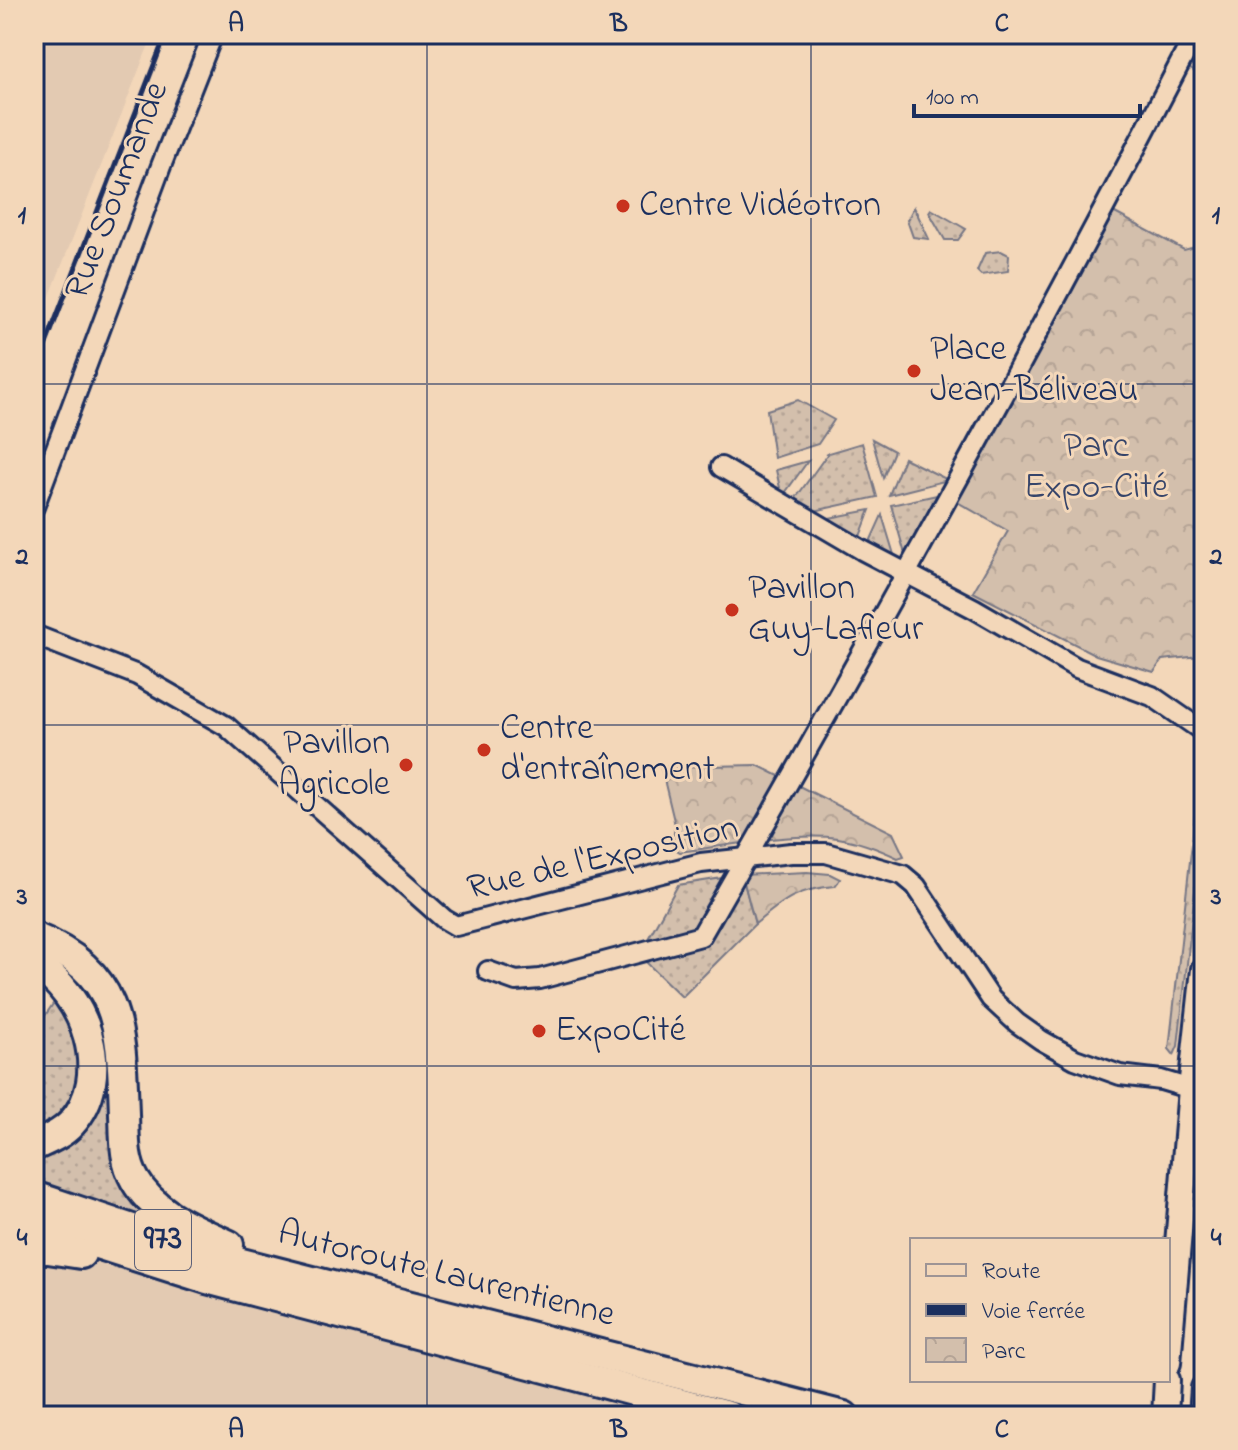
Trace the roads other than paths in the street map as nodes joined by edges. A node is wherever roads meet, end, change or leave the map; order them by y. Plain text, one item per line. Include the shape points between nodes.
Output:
1 (213, 34) edge
2 (1195, 34) edge
3 (721, 467) dead end
4 (34, 507) edge
5 (905, 573) junction
6 (34, 635) edge
7 (1204, 732) edge
8 (746, 857) junction
9 (34, 937) edge
10 (34, 964) edge
11 (1204, 969) edge
12 (488, 971) dead end
13 (1197, 1089) edge
14 (34, 1146) edge
15 (34, 1196) edge
16 (34, 1224) edge
17 (34, 1249) edge
18 (143, 1260) junction
19 (295, 1276) junction
20 (1170, 1344) edge
21 (546, 1369) junction
22 (1167, 1382) edge
23 (1204, 1388) edge
24 (651, 1416) edge
25 (728, 1416) edge
26 (844, 1416) edge
27 (1165, 1416) edge
28 (1202, 1416) edge

1 - 4 street, Rue Soumande
2 - 5 street
3 - 5 street
5 - 7 street via 1077,668 1152,696
5 - 8 street
6 - 8 street, Rue de l'Exposition via 137,675 226,726 456,926 695,865
8 - 12 street via 701,936 540,979 516,981
8 - 13 street, Rue de l'Exposition via 826,853 903,875 916,886 991,999 1017,1023 1075,1059 1120,1075
9 - 19 highway via 81,964 108,1000 121,1044 125,1152 145,1194 183,1223
10 - 14 highway via 77,1007 90,1043 91,1065 89,1088 71,1123
11 - 13 main road
13 - 20 main road
15 - 19 highway, Autoroute Laurentienne / 973 via 170,1242
16 - 18 highway, Autoroute Laurentienne / 973
17 - 18 highway via 111,1262
18 - 21 highway, Autoroute Laurentienne / 973
19 - 26 highway, Autoroute Laurentienne / 973
21 - 24 highway
21 - 25 highway, Autoroute Laurentienne / 973
22 - 27 main road
23 - 28 main road

